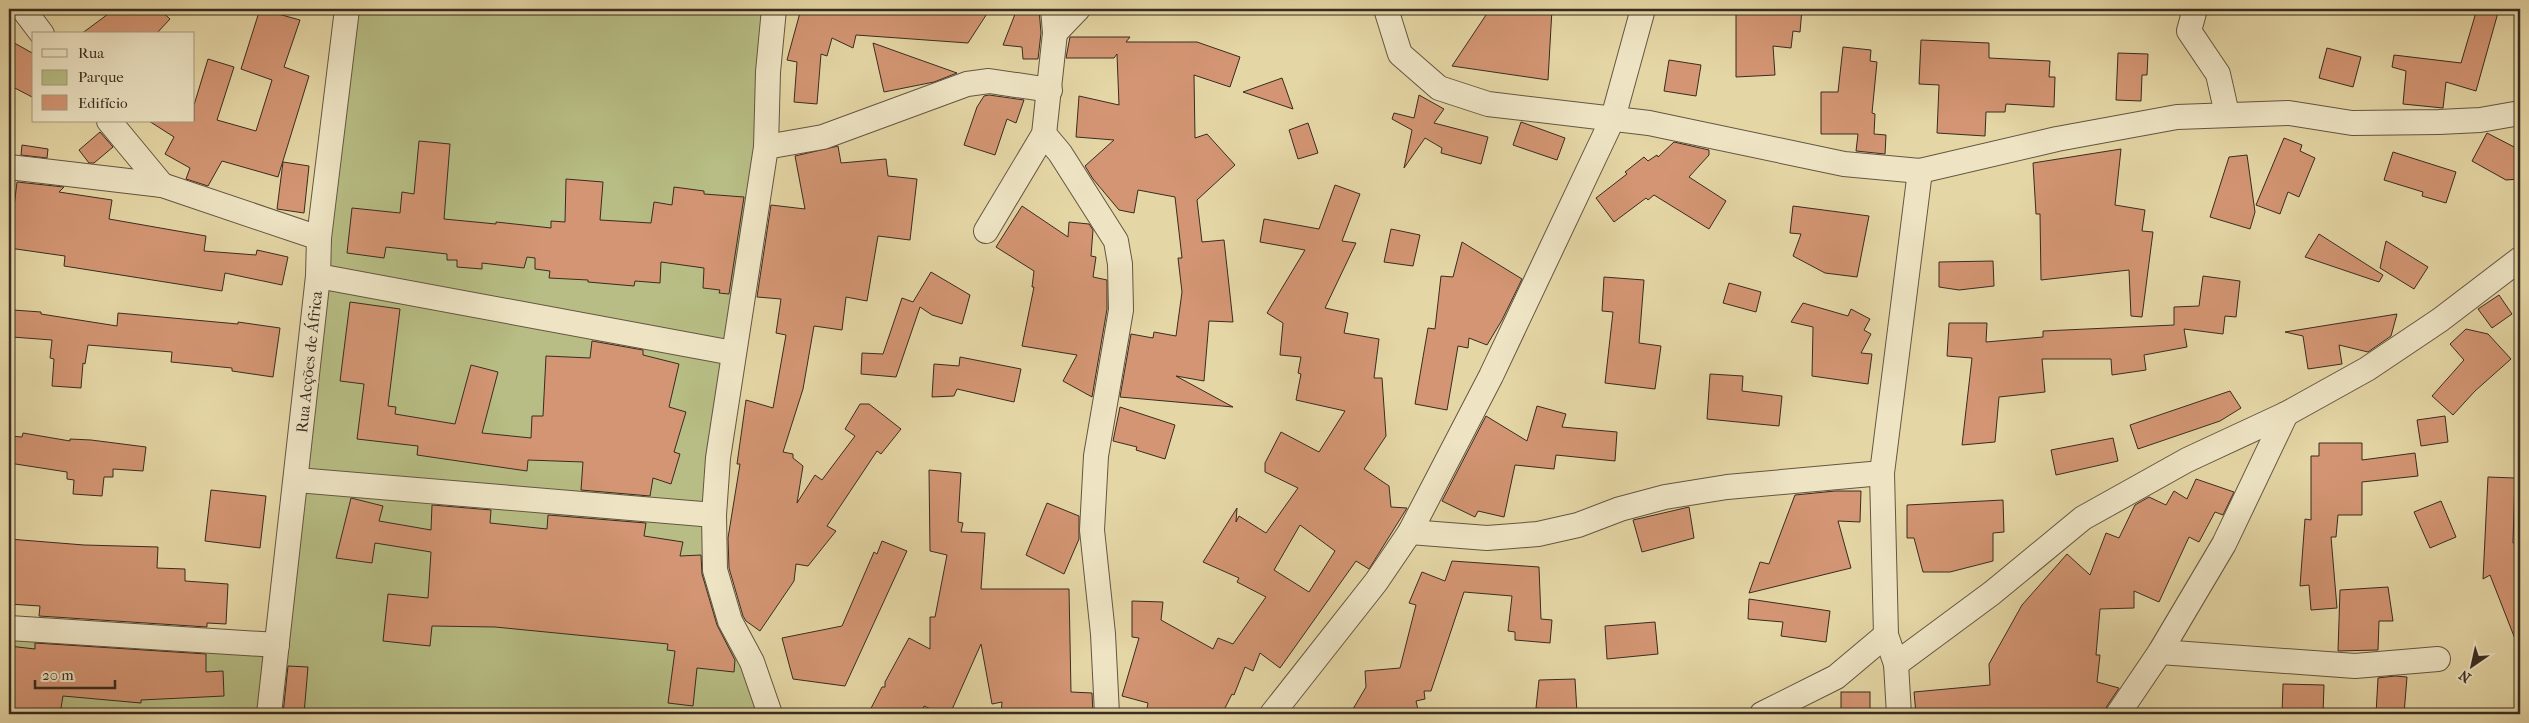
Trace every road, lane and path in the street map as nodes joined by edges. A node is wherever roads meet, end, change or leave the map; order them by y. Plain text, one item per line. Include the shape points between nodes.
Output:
1 (23, 9) edge
2 (347, 9) edge
3 (774, 9) edge
4 (1053, 9) edge
5 (1078, 9) edge
6 (1386, 9) edge
7 (1643, 9) edge
8 (2195, 9) edge
9 (40, 32) edge
10 (1055, 33) junction
11 (1050, 90) junction
12 (2520, 113) edge
13 (2227, 114) junction
14 (1613, 118) junction
15 (110, 122) edge
16 (1044, 134) junction
17 (766, 147) junction
18 (9, 167) edge
19 (1920, 171) junction
20 (162, 185) junction
21 (986, 231) dead end
22 (319, 238) junction
23 (2520, 259) edge
24 (318, 276) junction
25 (733, 353) junction
26 (2286, 414) junction
27 (1882, 473) junction
28 (296, 480) junction
29 (714, 515) junction
30 (1410, 532) junction
31 (9, 628) edge
32 (1886, 634) junction
33 (277, 645) junction
34 (2160, 652) junction
35 (2438, 659) dead end
36 (1896, 664) junction
37 (269, 714) edge
38 (770, 714) edge
39 (1108, 714) edge
40 (1272, 714) edge
41 (1762, 714) edge
42 (1899, 714) edge
43 (2118, 714) edge

1 - 9 street
2 - 22 street, Rua Acções de África
3 - 17 street
4 - 10 street
5 - 10 street
6 - 14 street via 1400,54 1439,88 1488,104
7 - 14 street
8 - 13 street via 2189,31 2218,74
10 - 11 street
11 - 16 street
11 - 17 street via 989,81 967,84 823,137
12 - 13 street via 2439,122 2352,123 2289,113
13 - 19 street via 2177,117 2057,139
14 - 19 street via 1844,164
14 - 30 street via 1491,376
15 - 20 street
16 - 21 street
16 - 39 street via 1060,153 1116,241 1120,264 1121,310 1096,456 1092,530
17 - 25 street
18 - 20 street
19 - 27 street
20 - 22 street
22 - 24 street, Rua Acções de África
23 - 26 street via 2440,320 2367,369
24 - 25 street
24 - 28 street, Rua Acções de África
25 - 29 street via 718,458
26 - 34 street via 2224,544
26 - 36 street via 2187,460 2083,518 1992,593
27 - 30 street via 1727,487 1665,497 1620,508 1578,526 1538,534 1487,538
27 - 32 street
28 - 29 street
28 - 33 street, Rua Acções de África
29 - 38 street via 715,570 730,621 752,662
30 - 40 street via 1376,582
31 - 33 street
32 - 36 street
32 - 41 street via 1836,677
33 - 37 street, Rua Acções de África
34 - 35 street via 2355,666
34 - 43 street
36 - 42 street

